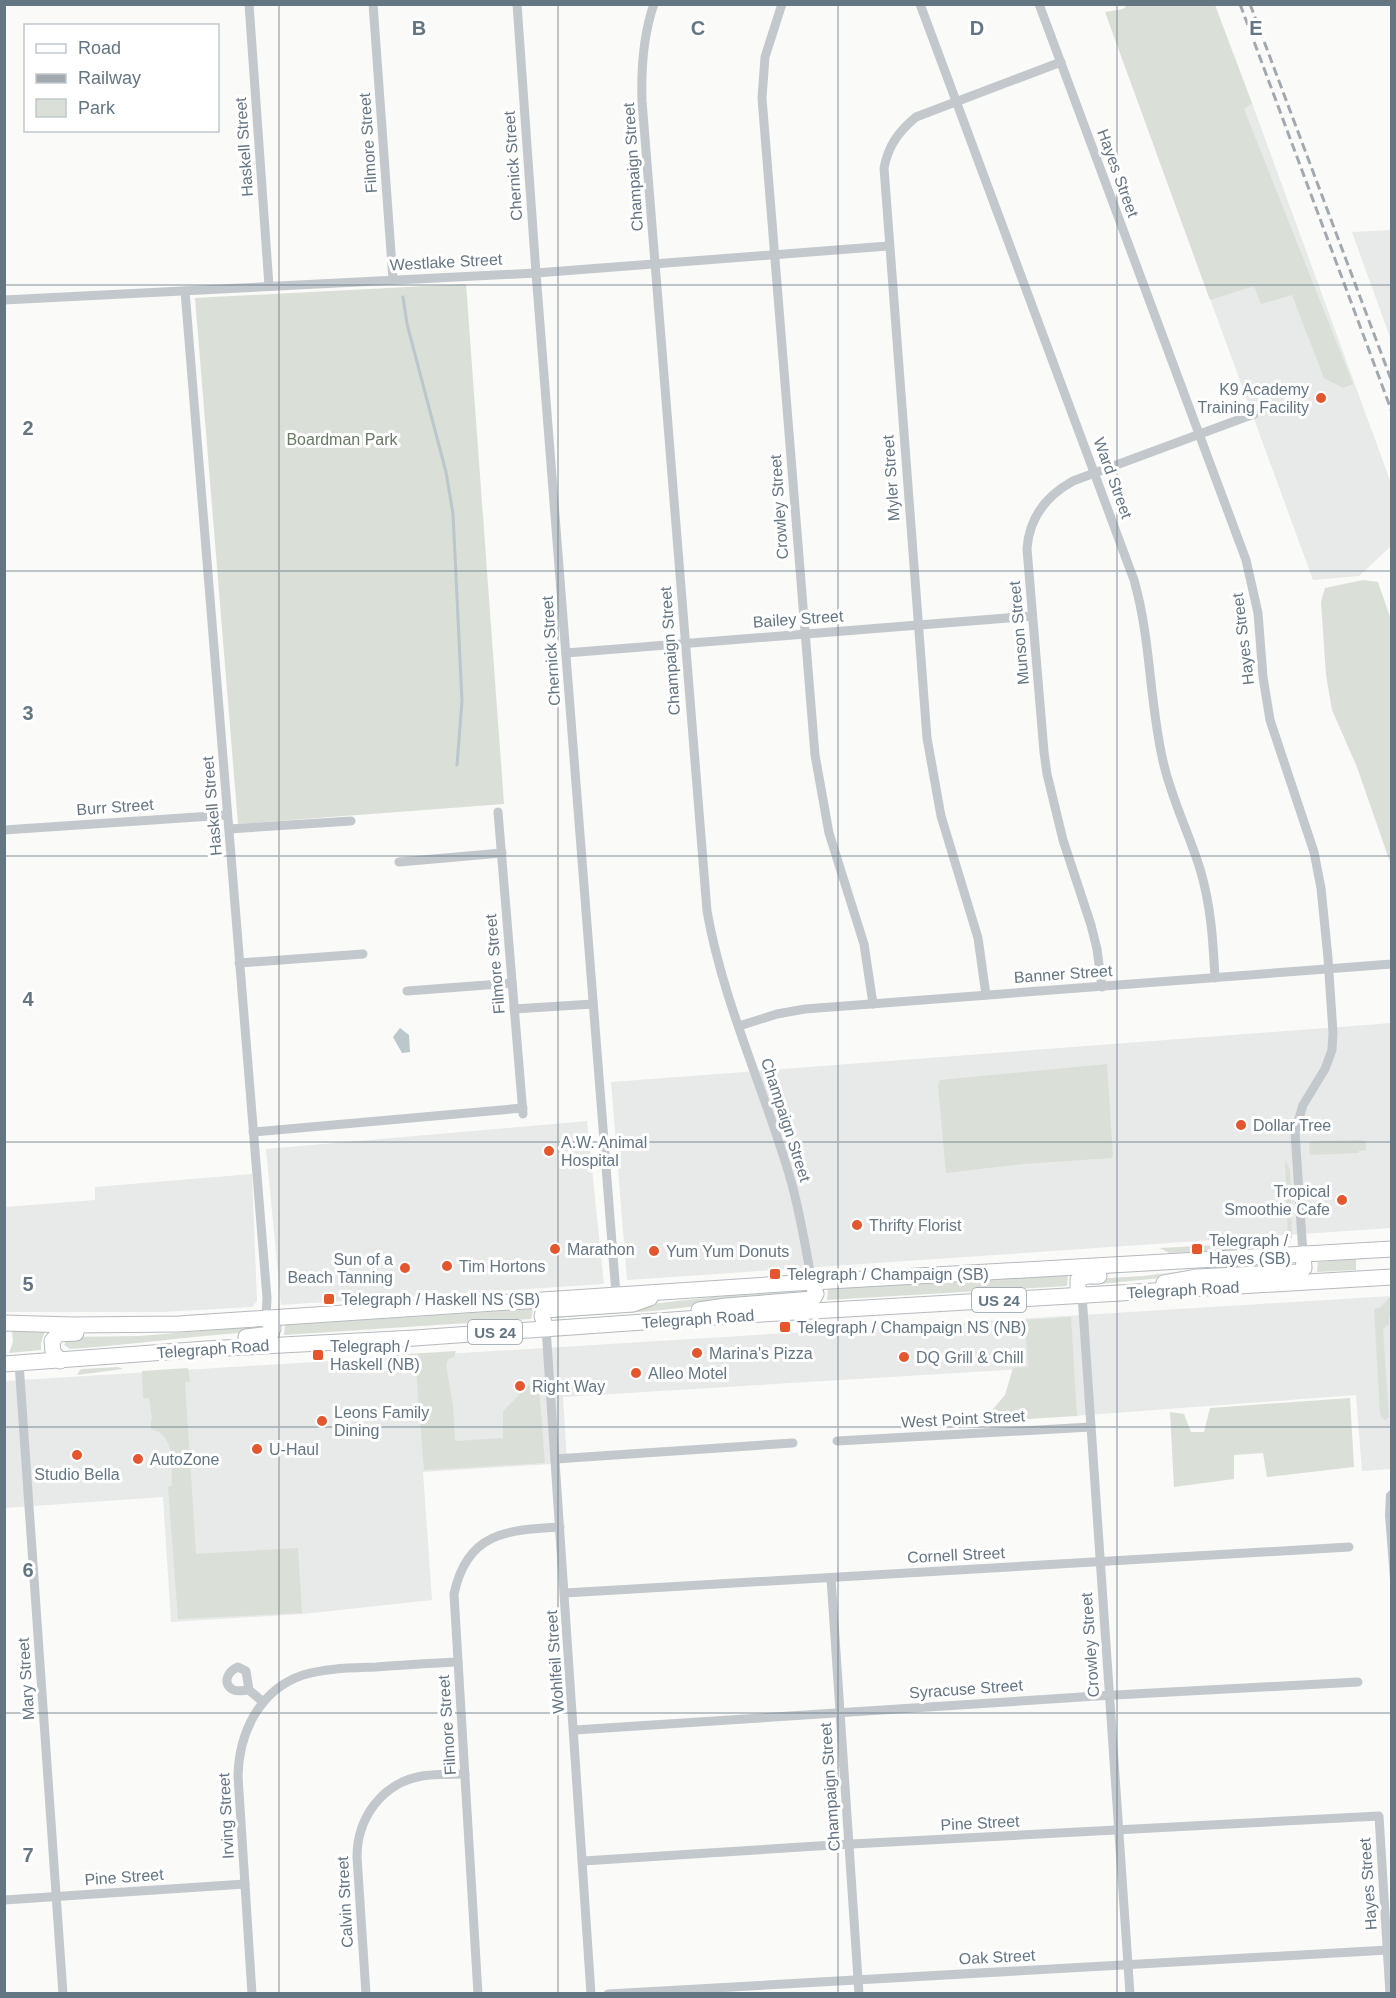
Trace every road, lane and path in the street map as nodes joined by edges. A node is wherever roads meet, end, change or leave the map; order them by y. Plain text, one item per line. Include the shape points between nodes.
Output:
1 (249, 4) edge
2 (373, 4) edge
3 (517, 4) edge
4 (654, 4) edge
5 (782, 4) edge
6 (920, 4) edge
7 (1039, 4) edge
8 (1061, 62) junction
9 (956, 101) junction
10 (888, 246) junction
11 (774, 256) junction
12 (655, 264) junction
13 (536, 273) junction
14 (393, 280) junction
15 (269, 286) junction
16 (185, 291) junction
17 (4, 300) edge
18 (1254, 414) dead end
19 (1200, 435) junction
20 (1095, 473) junction
21 (1032, 616) junction
22 (918, 625) junction
23 (804, 634) junction
24 (685, 643) junction
25 (566, 652) junction
26 (498, 812) dead end
27 (227, 815) junction
28 (351, 821) dead end
29 (228, 829) junction
30 (4, 830) edge
31 (502, 853) junction
32 (399, 862) dead end
33 (363, 954) dead end
34 (240, 963) junction
35 (1392, 963) edge
36 (1329, 969) junction
37 (1215, 978) junction
38 (512, 983) junction
39 (1102, 987) junction
40 (407, 991) dead end
41 (986, 995) junction
42 (593, 1004) junction
43 (873, 1004) junction
44 (514, 1009) junction
45 (739, 1026) junction
46 (253, 1132) junction
47 (1392, 1249) edge
48 (1368, 1250) junction
49 (1303, 1254) junction
50 (1186, 1261) junction
51 (1392, 1277) edge
52 (1362, 1279) junction
53 (812, 1282) junction
54 (667, 1292) junction
55 (1140, 1292) junction
56 (616, 1294) junction
57 (1082, 1295) junction
58 (266, 1318) junction
59 (677, 1320) junction
60 (4, 1323) edge
61 (179, 1323) junction
62 (546, 1328) junction
63 (159, 1353) junction
64 (60, 1360) junction
65 (12, 1364) edge
66 (1091, 1427) junction
67 (837, 1441) dead end
68 (793, 1443) dead end
69 (555, 1459) junction
70 (560, 1527) junction
71 (1349, 1547) dead end
72 (1100, 1562) junction
73 (831, 1578) junction
74 (565, 1593) junction
75 (458, 1662) junction
76 (1358, 1682) dead end
77 (249, 1690) dead end
78 (1109, 1696) junction
79 (263, 1702) junction
80 (840, 1712) junction
81 (575, 1730) junction
82 (465, 1774) junction
83 (1379, 1816) joint
84 (1118, 1830) junction
85 (849, 1845) junction
86 (583, 1861) junction
87 (245, 1884) junction
88 (57, 1897) junction
89 (4, 1900) edge
90 (1388, 1950) junction
91 (1128, 1964) junction
92 (1390, 1979) edge
93 (858, 1980) junction
94 (63, 1994) edge
95 (252, 1994) edge
96 (366, 1994) edge
97 (478, 1994) edge
98 (591, 1994) edge
99 (608, 1994) edge
100 (859, 1994) edge
101 (1130, 1994) edge
102 (1390, 1994) edge

1 - 15 street, Haskell Street
2 - 14 street, Filmore Street
3 - 13 street, Chernick Street
4 - 12 street, Champaign Street via 646,35 642,80
5 - 11 street, Crowley Street via 768,44 762,85
6 - 9 street, Ward Street
7 - 8 street, Hayes Street
8 - 9 street, Myler Street
8 - 19 street, Hayes Street
9 - 10 street, Myler Street via 916,117 890,148 883,175
9 - 20 street, Ward Street
10 - 11 street, Westlake Street
10 - 22 street, Myler Street
11 - 12 street, Westlake Street
11 - 23 street, Crowley Street
12 - 13 street, Westlake Street
12 - 24 street, Champaign Street
13 - 14 street, Westlake Street
13 - 25 street, Chernick Street
14 - 15 street, Westlake Street
15 - 16 street, Westlake Street
16 - 17 street, Westlake Street
16 - 27 street, Haskell Street
18 - 19 street, Munson Street
19 - 20 street, Munson Street
19 - 36 street, Hayes Street via 1251,578 1267,704 1275,740 1314,852 1324,905
20 - 21 street, Munson Street via 1056,491 1033,521 1027,549
20 - 37 street, Ward Street via 1141,604 1158,739 1204,886
21 - 22 street, Bailey Street
21 - 39 street, Munson Street via 1047,774 1097,949
22 - 23 street, Bailey Street
22 - 41 street, Myler Street via 933,781 978,938
23 - 24 street, Bailey Street
23 - 43 street, Crowley Street via 820,791 864,944
24 - 25 street, Bailey Street
24 - 45 street, Champaign Street via 707,911 718,964
25 - 42 street, Chernick Street
26 - 31 street, Filmore Street
27 - 29 street, Haskell Street
27 - 30 street, Burr Street
28 - 29 street
29 - 34 street, Haskell Street
31 - 32 street
31 - 38 street, Filmore Street
33 - 34 street
34 - 46 street, Haskell Street
35 - 36 street, Banner Street
36 - 37 street, Banner Street
36 - 49 street, Hayes Street via 1332,1050 1303,1105 1295,1132
37 - 39 street, Banner Street
38 - 40 street
38 - 44 street, Filmore Street
39 - 41 street, Banner Street
41 - 43 street, Banner Street
42 - 44 street
42 - 56 street, Chernick Street
43 - 45 street, Banner Street via 786,1012
44 - 46 street, Filmore Street via 523,1111
45 - 53 street, Champaign Street via 789,1174
46 - 58 street, Haskell Street
47 - 48 main road, Telegraph Road / US 24
48 - 49 main road, Telegraph Road / US 24
48 - 52 main road via 1361,1263
49 - 50 main road, Telegraph Road / US 24
49 - 55 main road via 1304,1268 1299,1272 1197,1277 1167,1281
50 - 53 main road, Telegraph Road / US 24
50 - 57 main road via 1155,1271 1080,1278 1077,1282
51 - 52 main road, Telegraph Road / US 24
52 - 55 main road, Telegraph Road / US 24
53 - 54 main road, Telegraph Road / US 24
53 - 59 main road via 816,1294 813,1299 704,1308
54 - 56 main road, Telegraph Road / US 24
54 - 62 main road via 633,1304 544,1310
55 - 57 main road, Telegraph Road / US 24
56 - 58 main road, Telegraph Road / US 24
57 - 59 main road, Telegraph Road / US 24
57 - 66 street, Crowley Street
58 - 61 main road, Telegraph Road / US 24
58 - 63 main road via 273,1328 271,1334 190,1341
59 - 62 main road, Telegraph Road / US 24
60 - 61 main road, Telegraph Road / US 24
61 - 64 main road via 160,1332 141,1334 58,1334 52,1347
62 - 63 main road, Telegraph Road / US 24
62 - 69 street, Wohlfeil Street
63 - 64 main road, Telegraph Road / US 24
64 - 65 main road, Telegraph Road / US 24
65 - 88 street, Mary Street
66 - 67 street, West Point Street
66 - 72 street, Crowley Street
68 - 69 street
69 - 70 street, Wohlfeil Street
70 - 74 street, Wohlfeil Street
70 - 75 street, Filmore Street via 502,1533 469,1558 454,1594
71 - 72 street, Cornell Street
72 - 73 street, Cornell Street
72 - 78 street, Crowley Street
73 - 74 street, Cornell Street
73 - 80 street, Champaign Street
74 - 81 street, Wohlfeil Street
75 - 79 street, Irving Street via 320,1671 288,1682
75 - 82 street, Filmore Street
76 - 78 street, Syracuse Street
77 - 79 street
78 - 80 street, Syracuse Street
78 - 84 street, Crowley Street
79 - 87 street, Irving Street via 246,1730 238,1759
80 - 81 street, Syracuse Street
80 - 85 street, Champaign Street
81 - 86 street, Wohlfeil Street
82 - 96 street, Calvin Street via 423,1776 400,1784 377,1800 365,1819 357,1857
82 - 97 street, Filmore Street
83 - 84 street, Pine Street
83 - 90 street, Hayes Street
84 - 85 street, Pine Street
84 - 91 street, Crowley Street
85 - 86 street, Pine Street
85 - 93 street, Champaign Street
86 - 98 street, Wohlfeil Street
87 - 88 street, Pine Street
87 - 95 street, Irving Street
88 - 89 street, Pine Street
88 - 94 street, Mary Street
90 - 91 street, Oak Street
90 - 92 street, Hayes Street
91 - 93 street, Oak Street
91 - 101 street, Crowley Street
92 - 102 street
93 - 99 street, Oak Street
93 - 100 street, Champaign Street

